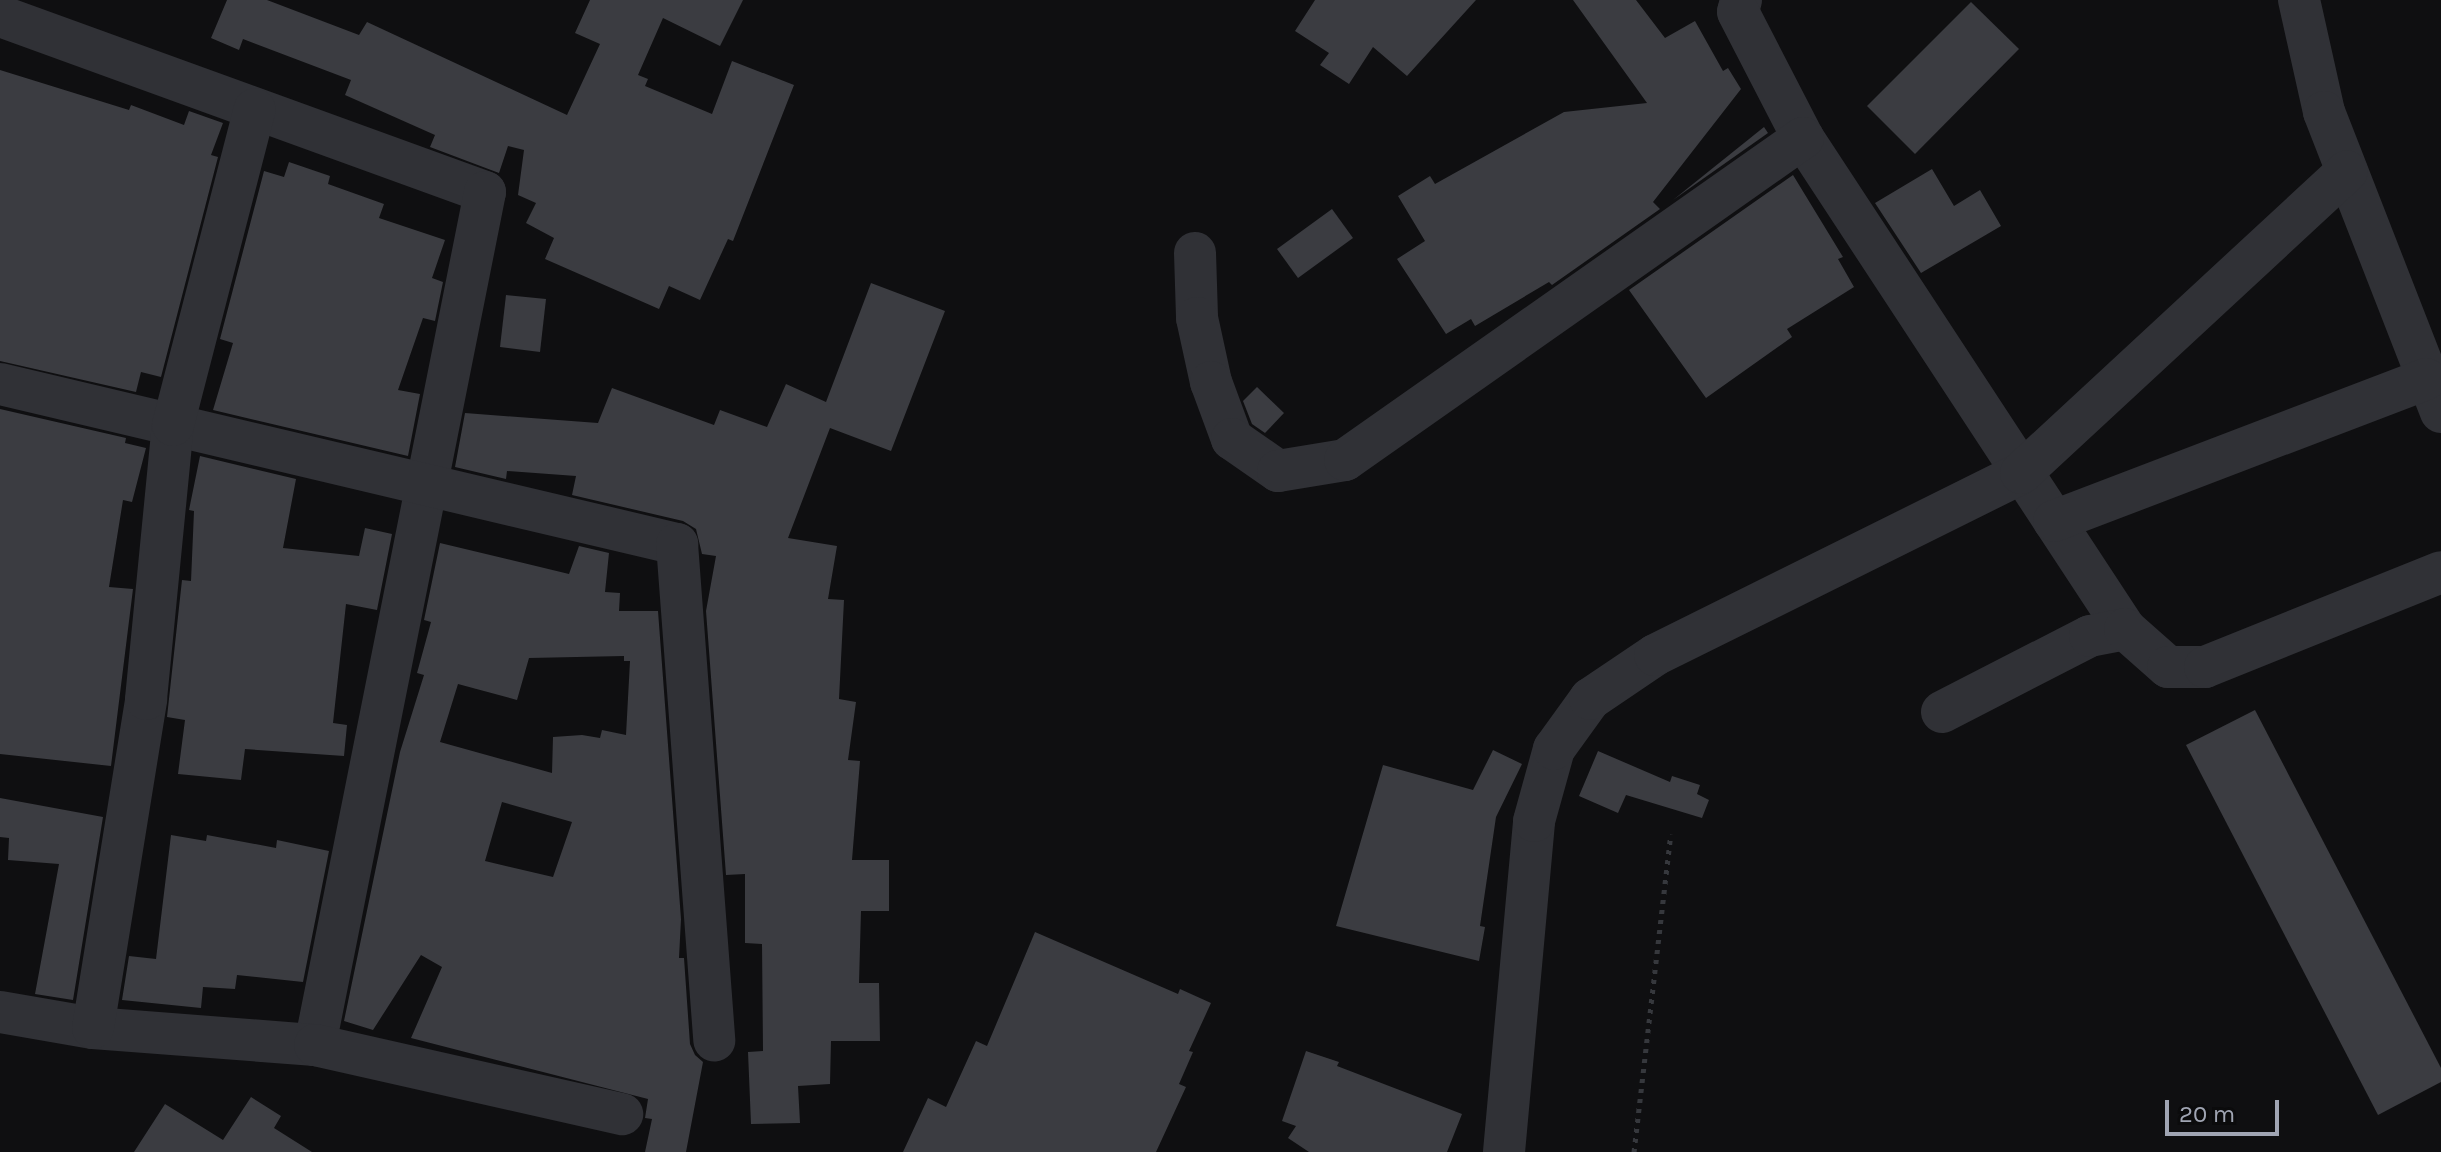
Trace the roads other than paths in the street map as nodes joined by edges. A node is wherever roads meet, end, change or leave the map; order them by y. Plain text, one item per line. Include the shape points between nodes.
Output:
1 (1741, 0) edge
2 (2299, 0) edge
3 (0, 16) edge
4 (255, 109) junction
5 (1803, 138) junction
6 (2347, 171) junction
7 (1195, 253) dead end
8 (0, 384) edge
9 (2434, 395) edge
10 (173, 425) junction
11 (2021, 473) junction
12 (426, 485) junction
13 (2054, 521) junction
14 (2441, 572) edge
15 (2125, 629) junction
16 (1942, 712) dead end
17 (0, 1012) edge
18 (93, 1028) junction
19 (714, 1041) dead end
20 (315, 1045) junction
21 (622, 1114) dead end
22 (1504, 1152) edge

1 - 5 street via 1738,12
2 - 6 street via 2324,112
3 - 4 street
4 - 10 street
4 - 12 street via 485,192
5 - 7 street via 1345,460 1278,471 1232,439 1211,382 1197,318
5 - 11 street
6 - 9 street
6 - 11 street
8 - 10 street
9 - 13 street
10 - 12 street
10 - 18 street via 146,699
11 - 13 street
11 - 22 street via 1655,655 1590,699 1554,749 1534,821
12 - 19 street via 677,544
12 - 20 street
13 - 15 street
14 - 15 street via 2205,667 2168,667
15 - 16 street via 2090,636
17 - 18 street
18 - 20 street
20 - 21 street

